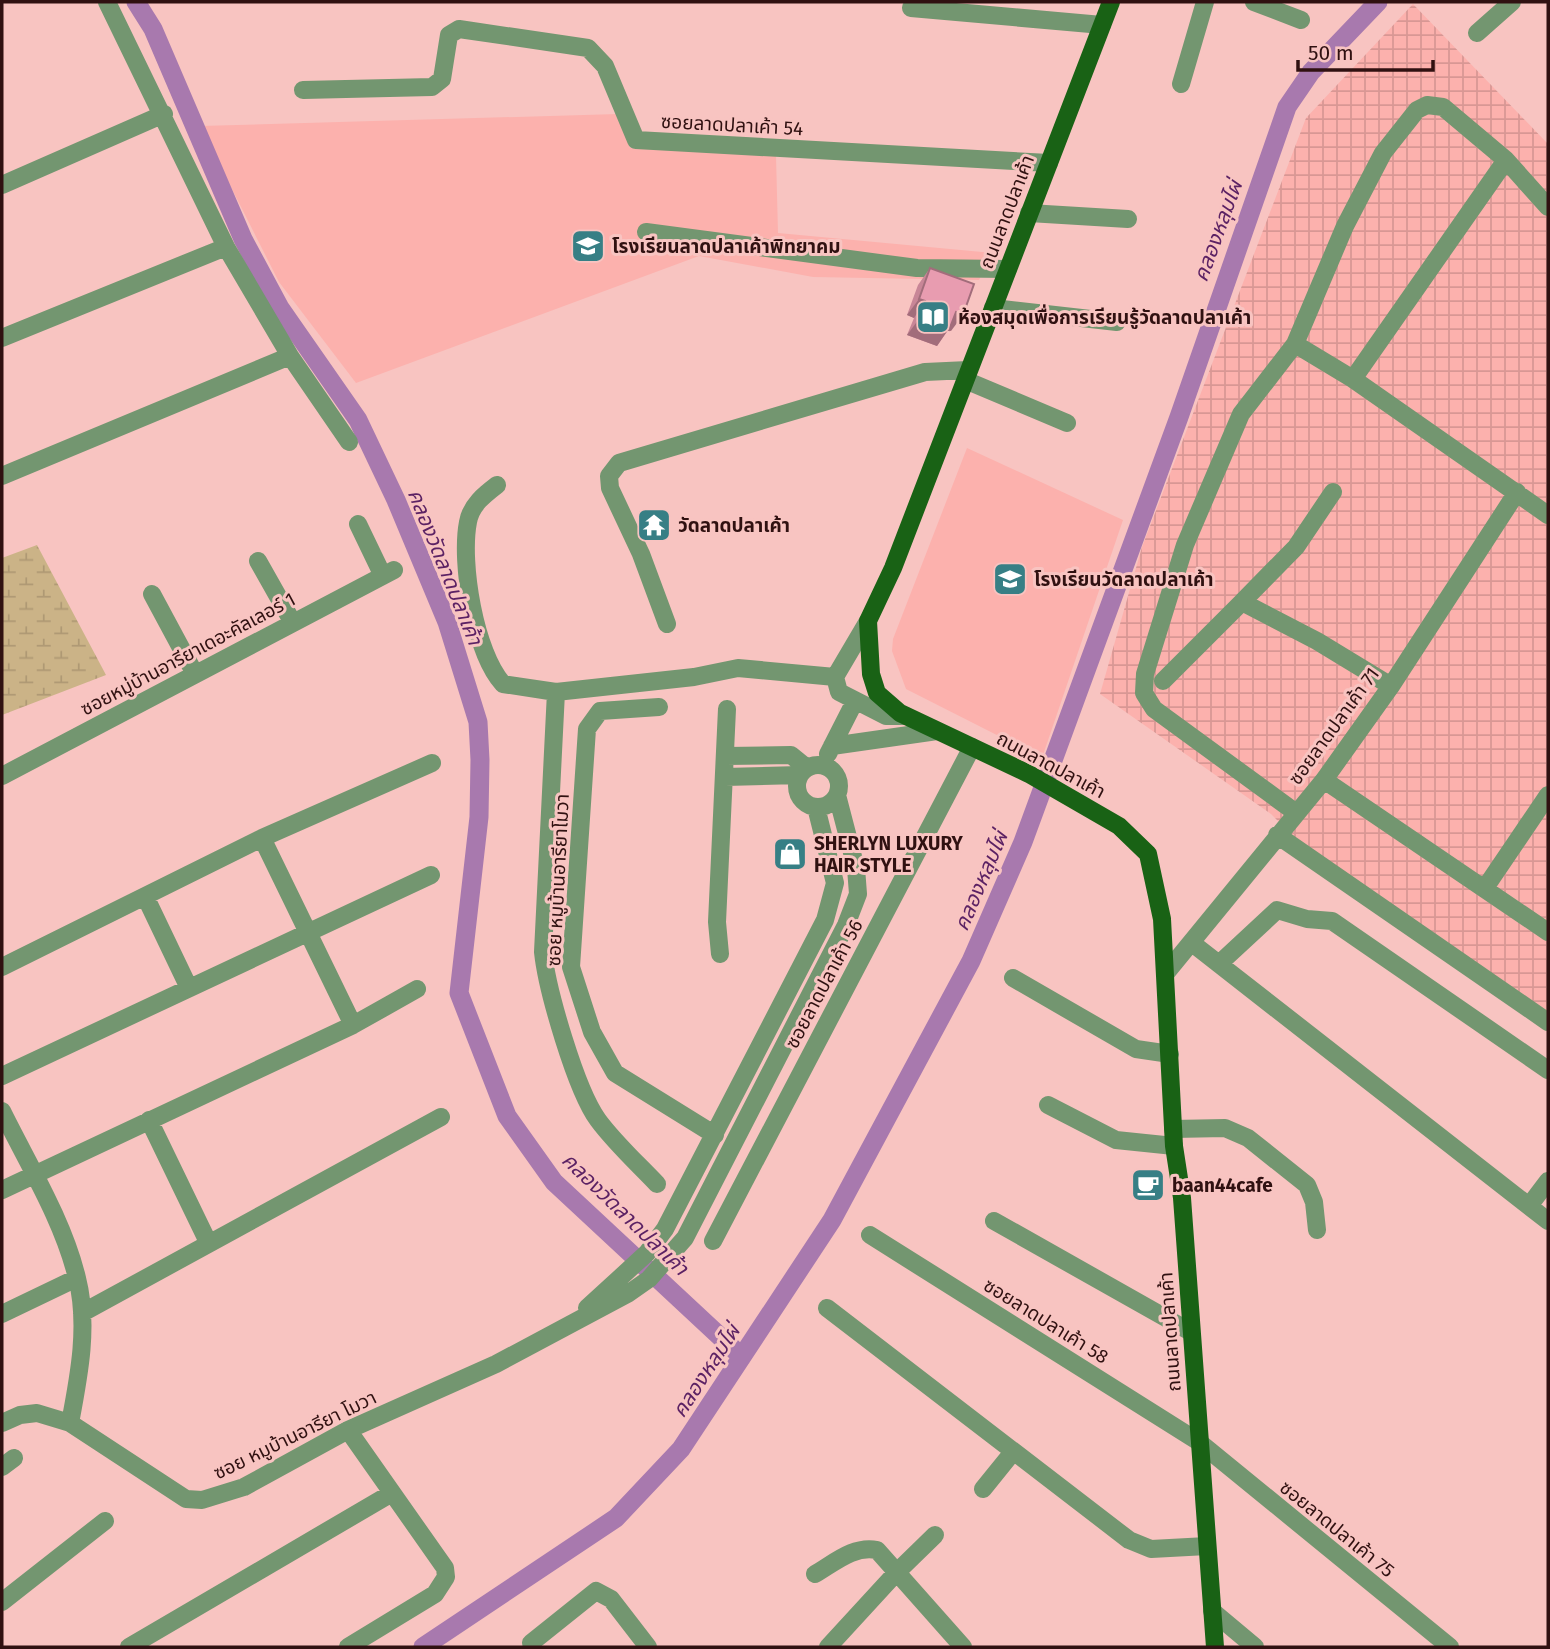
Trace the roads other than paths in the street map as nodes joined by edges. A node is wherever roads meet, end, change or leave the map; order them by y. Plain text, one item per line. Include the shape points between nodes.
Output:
1 (107, 2) edge
2 (1111, 2) edge
3 (1205, 2) edge
4 (1254, 2) edge
5 (1512, 2) edge
6 (911, 8) dead end
7 (1300, 20) dead end
8 (1102, 25) junction
9 (1476, 33) dead end
10 (1181, 84) dead end
11 (303, 90) dead end
12 (163, 114) junction
13 (1506, 160) junction
14 (1049, 163) junction
15 (2, 185) edge
16 (1548, 207) edge
17 (1029, 214) junction
18 (1128, 219) dead end
19 (646, 232) dead end
20 (226, 247) junction
21 (1008, 269) junction
22 (993, 308) junction
23 (1116, 322) dead end
24 (2, 338) edge
25 (1295, 344) junction
26 (290, 356) junction
27 (967, 375) junction
28 (1353, 379) junction
29 (1067, 423) dead end
30 (349, 442) dead end
31 (2, 476) edge
32 (498, 485) dead end
33 (1333, 492) dead end
34 (1517, 492) junction
35 (1548, 515) edge
36 (358, 524) dead end
37 (258, 561) dead end
38 (152, 594) dead end
39 (1242, 602) junction
40 (869, 621) junction
41 (293, 623) junction
42 (667, 624) dead end
43 (195, 674) junction
44 (835, 677) junction
45 (1163, 681) dead end
46 (1391, 685) junction
47 (556, 691) junction
48 (855, 701) junction
49 (659, 707) dead end
50 (727, 709) dead end
51 (906, 716) junction
52 (937, 731) junction
53 (832, 746) junction
54 (972, 747) junction
55 (726, 756) junction
56 (432, 763) dead end
57 (810, 769) junction
58 (2, 776) edge
59 (725, 777) junction
60 (1324, 780) junction
61 (837, 795) junction
62 (1548, 795) edge
63 (817, 807) junction
64 (1295, 813) junction
65 (1277, 835) junction
66 (262, 838) junction
67 (431, 875) dead end
68 (1485, 888) junction
69 (145, 896) junction
70 (309, 930) junction
71 (1548, 932) edge
72 (1192, 943) junction
73 (720, 954) dead end
74 (1221, 962) junction
75 (2, 967) edge
76 (1166, 973) junction
77 (1013, 978) dead end
78 (189, 988) junction
79 (417, 989) dead end
80 (1548, 1022) edge
81 (353, 1025) junction
82 (1170, 1054) junction
83 (1548, 1070) edge
84 (2, 1076) edge
85 (1048, 1105) dead end
86 (2, 1111) edge
87 (441, 1117) dead end
88 (149, 1120) junction
89 (715, 1135) junction
90 (1174, 1138) junction
91 (34, 1175) junction
92 (1548, 1181) edge
93 (657, 1184) dead end
94 (2, 1190) edge
95 (1529, 1206) junction
96 (994, 1221) dead end
97 (1548, 1221) edge
98 (1317, 1230) dead end
99 (870, 1235) dead end
100 (713, 1241) dead end
101 (208, 1242) junction
102 (77, 1278) junction
103 (827, 1308) dead end
104 (82, 1313) junction
105 (2, 1314) edge
106 (572, 1322) junction
107 (1189, 1331) junction
108 (2, 1423) edge
109 (70, 1423) junction
110 (348, 1430) junction
111 (1199, 1442) junction
112 (1013, 1452) junction
113 (984, 1489) dead end
114 (392, 1493) junction
115 (105, 1521) dead end
116 (935, 1535) dead end
117 (1207, 1546) junction
118 (895, 1573) junction
119 (815, 1574) dead end
120 (2, 1602) edge
121 (1212, 1611) junction
122 (531, 1643) dead end
123 (641, 1645) edge
124 (129, 1647) edge
125 (348, 1647) edge
126 (828, 1647) edge
127 (963, 1647) edge
128 (1215, 1647) edge
129 (1255, 1647) edge
130 (1450, 1647) edge

1 - 12 street
2 - 8 main road, ถนนลาดปลาเค้า
3 - 10 street
4 - 7 street
5 - 9 street
6 - 8 street
8 - 14 main road, ถนนลาดปลาเค้า
11 - 14 street, ซอยลาดปลาเค้า 54 via 432,87 442,79 449,35 459,29 588,48 605,66 636,140
12 - 15 street
12 - 20 street
13 - 16 street
13 - 25 street via 1443,107 1427,104 1417,110 1382,153
13 - 28 street
14 - 17 main road, ถนนลาดปลาเค้า
17 - 18 street
17 - 21 main road, ถนนลาดปลาเค้า
19 - 21 street via 917,268
20 - 24 street
20 - 26 street
21 - 22 main road, ถนนลาดปลาเค้า
22 - 23 street
22 - 27 main road, ถนนลาดปลาเค้า
25 - 28 street
25 - 64 street via 1241,414 1209,484 1185,545 1145,674 1144,693 1154,709
26 - 30 street
26 - 31 street
27 - 29 street
27 - 40 main road, ถนนลาดปลาเค้า
27 - 42 street via 925,372 619,463 609,475 610,488
28 - 34 street
32 - 47 street via 479,499 468,521 470,600 492,667 503,684
33 - 39 street via 1296,547
34 - 35 street
34 - 46 street, ซอยลาดปลาเค้า 71
36 - 41 street, ซอยหมู่บ้านอารียาเดอะคัลเลอร์ 1 via 389,573
37 - 41 street
38 - 43 street
39 - 45 street
39 - 46 street
40 - 44 street
40 - 51 main road, ถนนลาดปลาเค้า via 871,674 877,693
41 - 43 street, ซอยหมู่บ้านอารียาเดอะคัลเลอร์ 1
43 - 58 street, ซอยหมู่บ้านอารียาเดอะคัลเลอร์ 1
44 - 47 street via 738,668
44 - 48 street via 839,692
46 - 60 street, ซอยลาดปลาเค้า 71
47 - 93 street via 545,973 583,1095 598,1119
48 - 51 street via 886,716
48 - 53 street
49 - 89 street, ซอย หมูบ้านอารียาโมวา via 600,711 587,729 571,967 592,1032 615,1073
50 - 55 street
51 - 52 main road, ถนนลาดปลาเค้า
52 - 53 street
52 - 54 main road, ถนนลาดปลาเค้า
53 - 57 street
54 - 76 main road, ถนนลาดปลาเค้า via 1119,826 1148,854
54 - 100 street, ซอยลาดปลาเค้า 56
55 - 57 street via 791,755
55 - 59 street
56 - 66 street
57 - 59 street
57 - 61 street via 837,777
57 - 63 street via 797,782 799,796
59 - 73 street via 717,922
60 - 64 street, ซอยลาดปลาเค้า 71
60 - 68 street
61 - 63 street via 829,805
61 - 106 street via 858,894 846,925 685,1238 649,1279
62 - 68 street
63 - 89 street via 835,883 825,920
64 - 65 street, ซอยลาดปลาเค้า 71
65 - 72 street, ซอยลาดปลาเค้า 71
65 - 80 street
66 - 69 street
66 - 70 street
67 - 70 street
68 - 71 street
69 - 75 street
69 - 78 street
70 - 78 street
70 - 81 street
72 - 74 street
72 - 76 street, ซอยลาดปลาเค้า 71
74 - 83 street via 1277,911 1332,921
74 - 95 street via 1335,1057
76 - 82 main road, ถนนลาดปลาเค้า
77 - 82 street via 1136,1049
78 - 84 street
79 - 81 street
81 - 88 street
82 - 90 main road, ถนนลาดปลาเค้า
85 - 90 street via 1116,1140
86 - 91 street
87 - 101 street
88 - 91 street
88 - 101 street
89 - 106 street via 657,1240
90 - 98 street via 1225,1128 1248,1138 1307,1185
90 - 107 main road, ถนนลาดปลาเค้า
91 - 94 street
91 - 102 street
92 - 95 street
95 - 97 street
96 - 107 street
99 - 111 street, ซอยลาดปลาเค้า 58
101 - 104 street
102 - 104 street
102 - 105 street
103 - 112 street
104 - 109 street via 79,1374
106 - 110 street, ซอย หมูบ้านอารียา โมวา via 496,1364
107 - 111 main road, ถนนลาดปลาเค้า
108 - 109 street, ซอย หมูบ้านอารียา โมวา via 37,1413
109 - 110 street, ซอย หมูบ้านอารียา โมวา via 186,1499 202,1500 244,1488
110 - 114 street
111 - 117 main road, ถนนลาดปลาเค้า
111 - 130 street, ซอยลาดปลาเค้า 75
112 - 113 street
112 - 117 street via 1140,1546
114 - 124 street
114 - 125 street via 445,1568 446,1577 435,1594
115 - 120 street
116 - 118 street
117 - 121 main road, ถนนลาดปลาเค้า
118 - 119 street via 877,1550 864,1548
118 - 126 street
118 - 127 street
121 - 128 main road, ถนนลาดปลาเค้า
121 - 129 street
122 - 123 street via 596,1591 611,1599

